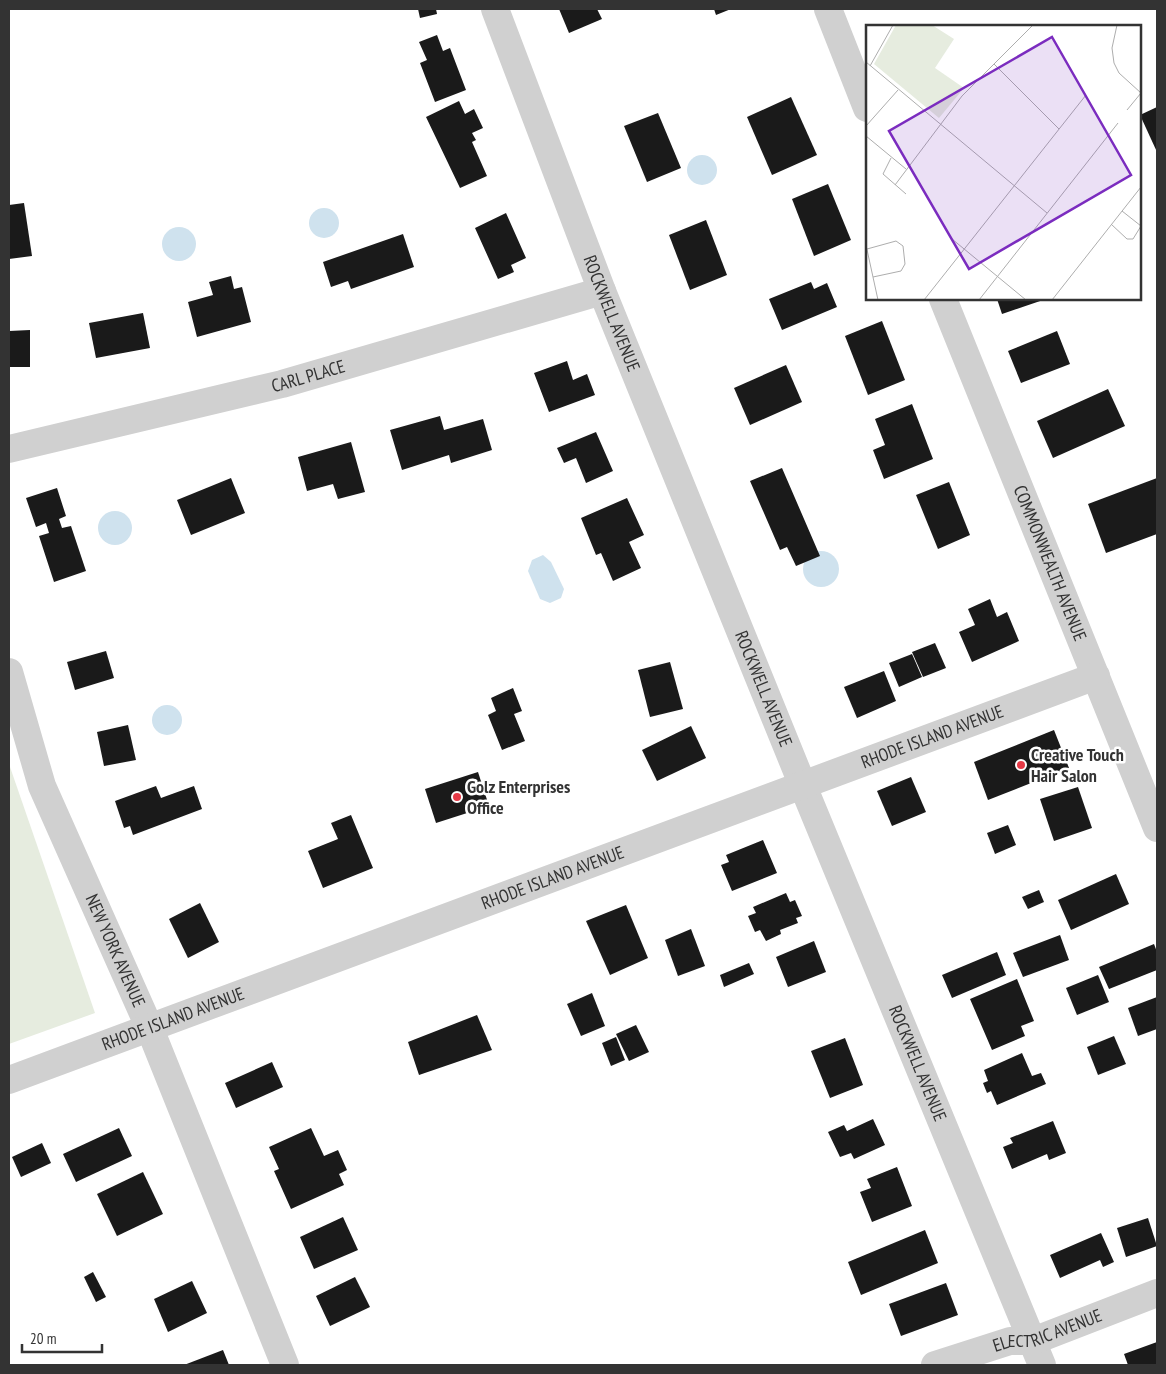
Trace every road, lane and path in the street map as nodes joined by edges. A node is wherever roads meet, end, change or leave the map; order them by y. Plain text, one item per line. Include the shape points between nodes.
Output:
1 (495, 9) edge
2 (828, 9) edge
3 (866, 105) edge
4 (602, 291) junction
5 (943, 300) edge
6 (9, 449) edge
7 (9, 672) edge
8 (1096, 676) junction
9 (803, 786) junction
10 (1157, 828) edge
11 (150, 1028) junction
12 (9, 1080) edge
13 (1157, 1293) edge
14 (1037, 1353) edge
15 (285, 1365) edge
16 (935, 1365) edge

1 - 4 street, ROCKWELL AVENUE
2 - 3 street
4 - 6 street, CARL PLACE via 282,384
4 - 9 street, ROCKWELL AVENUE
5 - 8 street, COMMONWEALTH AVENUE
7 - 11 street, NEW YORK AVENUE via 42,786
8 - 9 street, RHODE ISLAND AVENUE
8 - 10 street, COMMONWEALTH AVENUE
9 - 11 street, RHODE ISLAND AVENUE
9 - 14 street, ROCKWELL AVENUE
11 - 12 street, RHODE ISLAND AVENUE
11 - 15 street, NEW YORK AVENUE
13 - 14 street, ELECTRIC AVENUE
14 - 16 street, ELECTRIC AVENUE via 1010,1341

